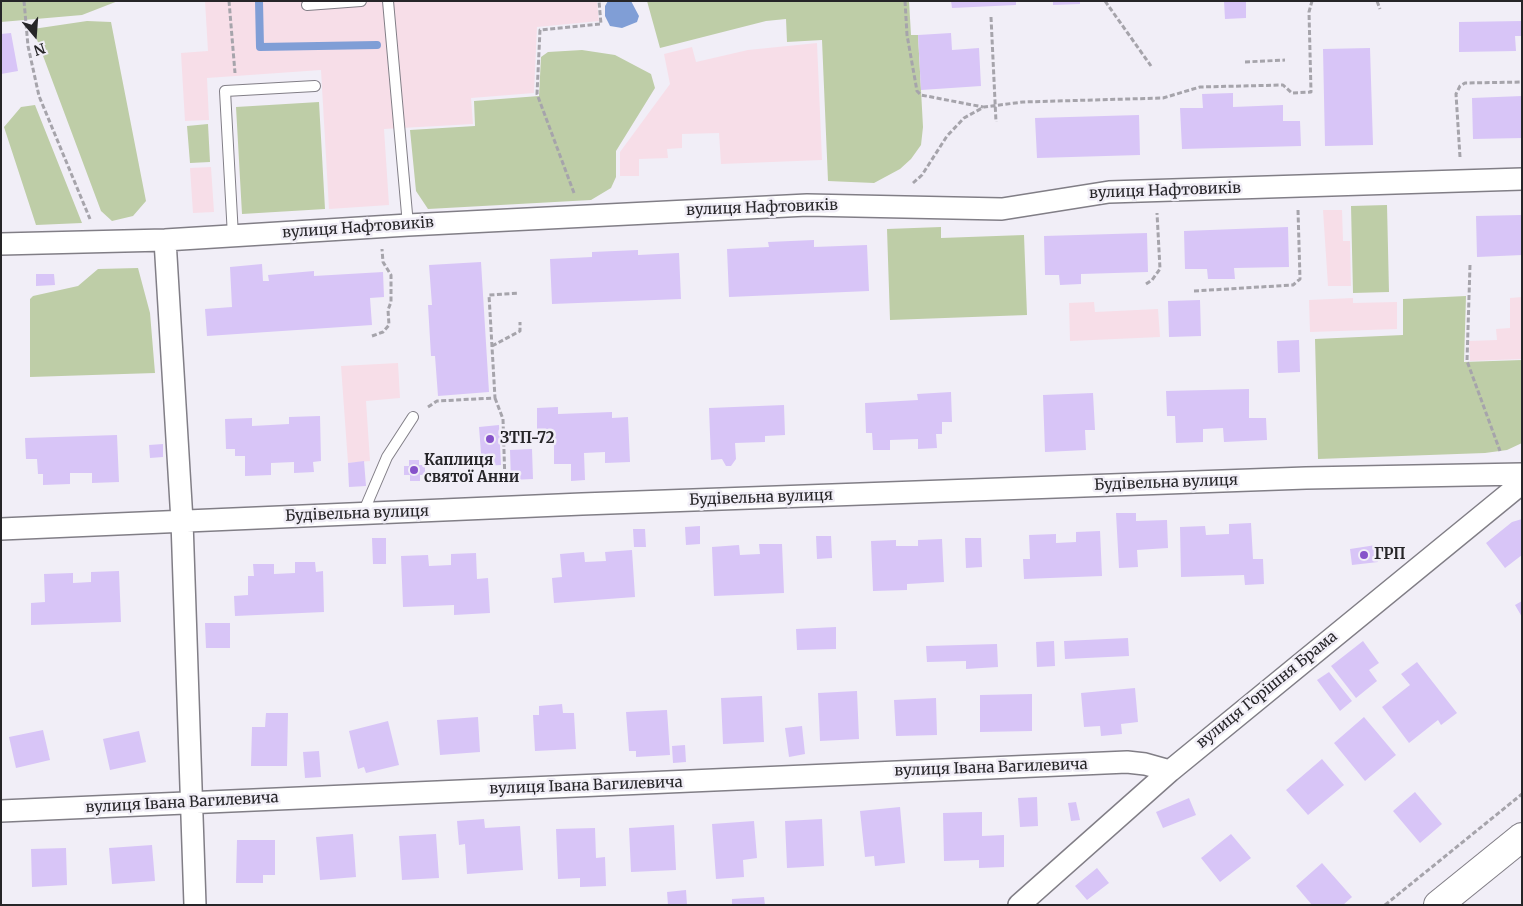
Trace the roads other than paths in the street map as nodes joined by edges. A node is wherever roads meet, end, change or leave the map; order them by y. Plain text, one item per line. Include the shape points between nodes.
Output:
1 (361, 1) edge
2 (388, 1) edge
3 (307, 5) dead end
4 (315, 86) dead end
5 (1522, 179) edge
6 (408, 225) junction
7 (233, 236) junction
8 (165, 240) junction
9 (1, 244) edge
10 (413, 417) road end
11 (1518, 477) edge
12 (363, 513) junction
13 (182, 521) junction
14 (1, 529) edge
15 (1170, 770) junction
16 (190, 803) junction
17 (1, 811) edge
18 (1522, 837) edge
19 (195, 905) edge
20 (1019, 905) edge
21 (1438, 905) edge

1 - 3 lane
2 - 6 lane
4 - 7 lane via 225,91
5 - 6 street, вулиця Нафтовиків via 1081,195 1002,209 807,205
6 - 7 street, вулиця Нафтовиків
7 - 8 street, вулиця Нафтовиків
8 - 9 street, вулиця Нафтовиків
8 - 13 street
10 - 12 lane via 388,457
11 - 12 street, Будівельна вулиця via 1276,479
11 - 15 street, вулиця Горішня Брама
12 - 13 street, Будівельна вулиця
13 - 14 street, Будівельна вулиця
13 - 16 street
15 - 16 street, вулиця Івана Вагилевича via 1127,762
15 - 20 street, вулиця Горішня Брама
16 - 17 street, вулиця Івана Вагилевича
16 - 19 street
18 - 21 street

